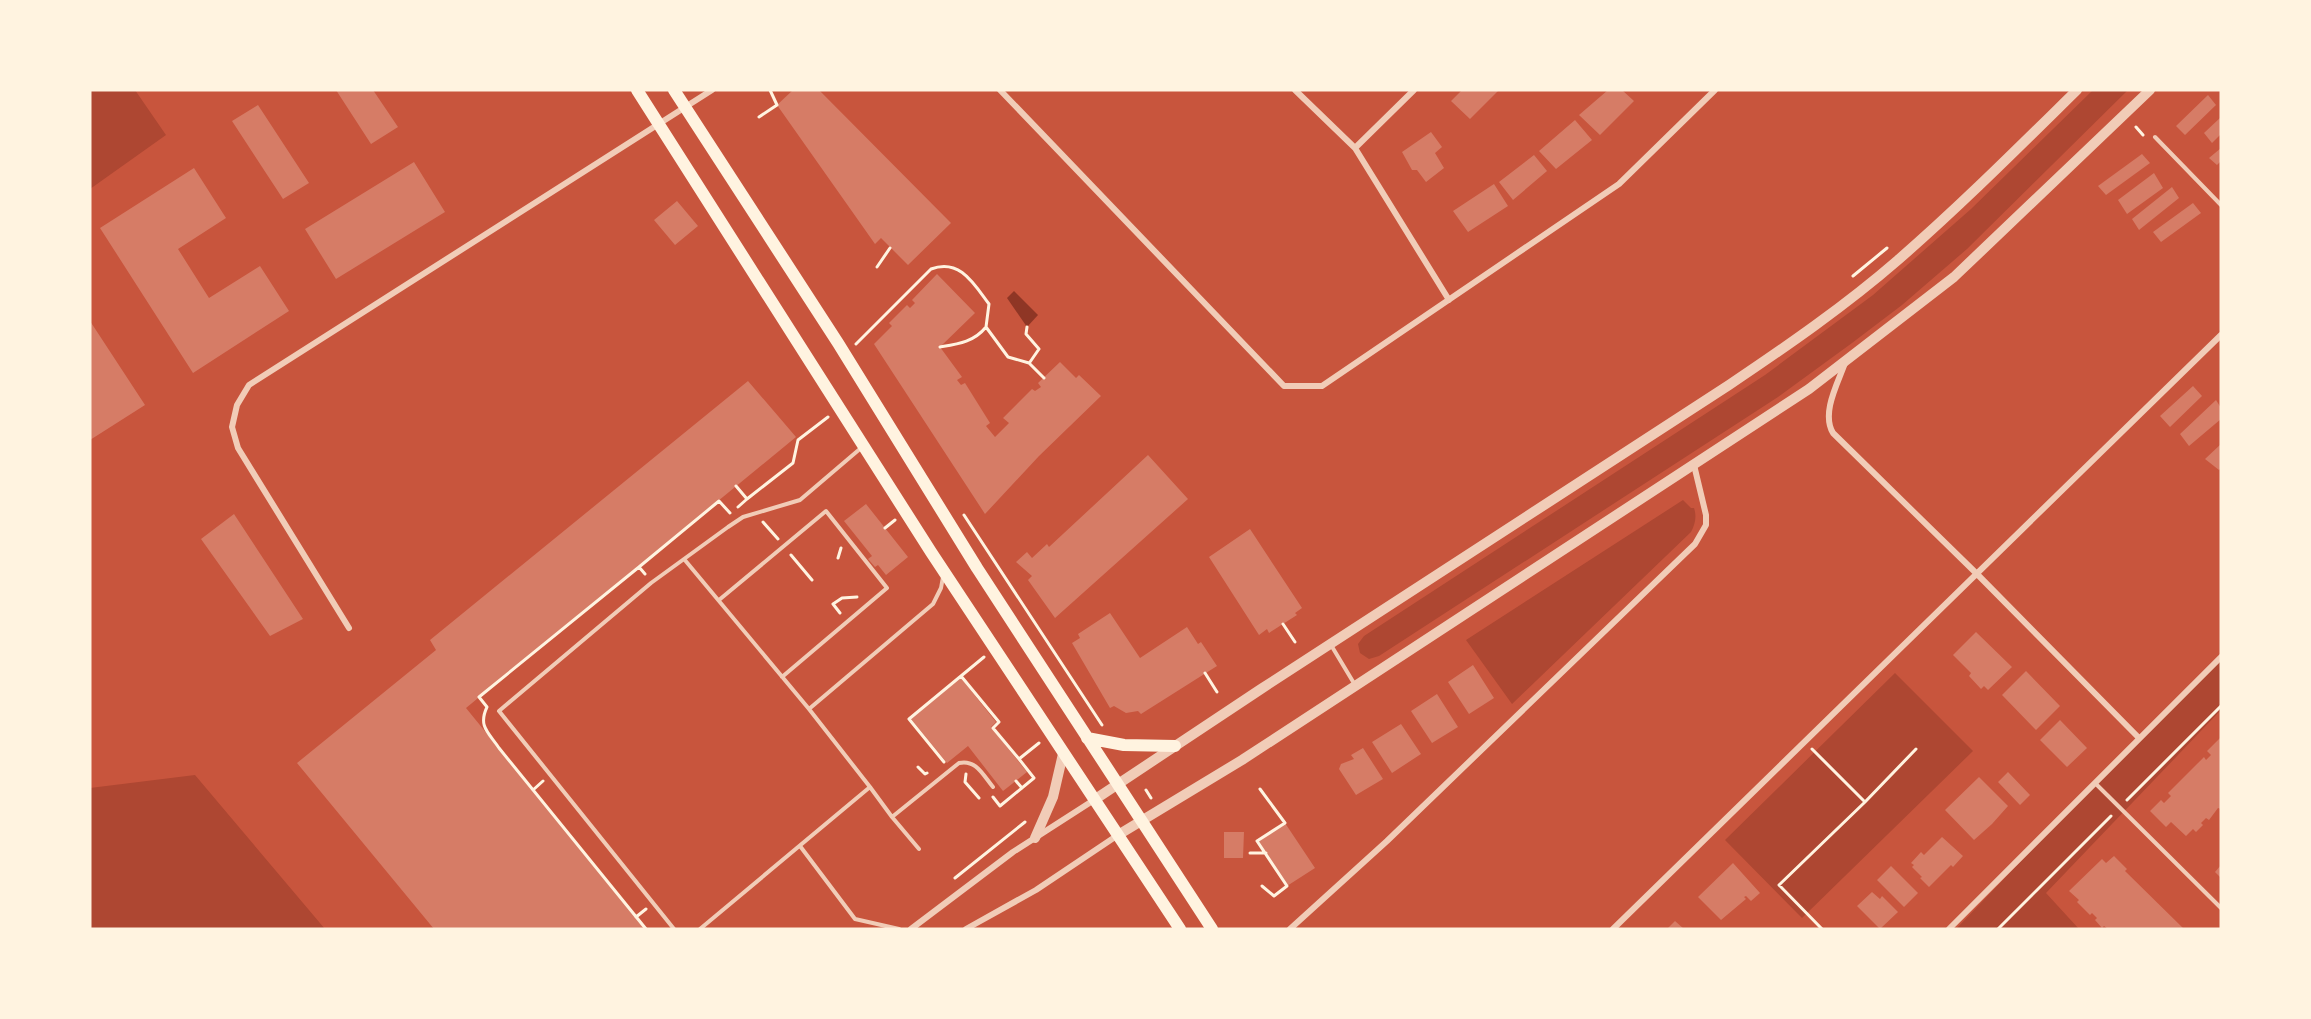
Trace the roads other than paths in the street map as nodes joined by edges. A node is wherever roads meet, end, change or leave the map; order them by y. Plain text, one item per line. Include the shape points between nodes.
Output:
1 (637, 90) edge
2 (674, 90) edge
3 (712, 90) edge
4 (1000, 90) edge
5 (1295, 90) edge
6 (1414, 90) edge
7 (1714, 90) edge
8 (2077, 90) edge
9 (2150, 90) edge
10 (686, 108) junction
11 (658, 124) junction
12 (2155, 137) dead end
13 (1355, 148) junction
14 (2221, 205) edge
15 (1449, 300) junction
16 (2221, 335) edge
17 (1845, 362) junction
18 (864, 446) junction
19 (1694, 465) junction
20 (684, 559) junction
21 (944, 570) junction
22 (1977, 574) junction
23 (719, 600) junction
24 (349, 628) dead end
25 (1331, 645) junction
26 (2221, 657) edge
27 (782, 678) junction
28 (1356, 685) junction
29 (809, 709) junction
30 (1087, 738) junction
31 (2139, 738) junction
32 (1175, 746) junction
33 (1063, 754) junction
34 (2094, 782) junction
35 (1118, 784) junction
36 (993, 787) dead end
37 (870, 788) junction
38 (1094, 801) junction
39 (892, 817) junction
40 (1142, 822) junction
41 (1118, 835) junction
42 (1035, 838) junction
43 (800, 846) junction
44 (920, 849) dead end
45 (2221, 908) edge
46 (674, 929) edge
47 (700, 929) edge
48 (899, 929) edge
49 (911, 929) edge
50 (966, 929) edge
51 (1180, 929) edge
52 (1212, 929) edge
53 (1290, 929) edge
54 (1613, 929) edge
55 (1949, 929) edge

1 - 11 main road
2 - 10 main road
3 - 10 street
4 - 15 street via 1284,386 1322,386
5 - 13 street
6 - 13 street
7 - 15 street via 1620,184
8 - 25 street via 1927,234 1825,318
9 - 17 street via 1954,277
10 - 11 street
10 - 30 main road
11 - 18 main road
11 - 24 street via 249,385 237,405 232,427 238,448
12 - 14 lane
13 - 15 street
16 - 22 street
17 - 19 street
17 - 22 street via 1827,421 1833,433
18 - 20 lane via 800,500 744,517
18 - 21 main road
19 - 28 street
19 - 53 street via 1706,515 1706,525 1695,544
20 - 23 lane
20 - 46 lane via 499,711
21 - 29 lane via 933,604
21 - 33 main road
22 - 31 street
22 - 54 street
23 - 27 lane
23 - 27 lane via 826,511 887,588
25 - 28 lane
25 - 32 street
26 - 31 street
27 - 29 lane
28 - 40 street
29 - 37 lane
30 - 32 main road via 1124,745
30 - 35 main road
31 - 34 street
32 - 35 street
33 - 38 main road
33 - 42 street via 1053,797
34 - 45 lane
34 - 55 street
35 - 38 street
35 - 40 main road
36 - 39 lane via 973,763 959,763
37 - 39 lane
37 - 43 lane
38 - 41 main road
38 - 42 street
39 - 44 lane
40 - 41 street
40 - 52 main road
41 - 50 street via 1031,893
41 - 51 main road
42 - 49 street
43 - 47 lane
43 - 48 lane via 855,919

